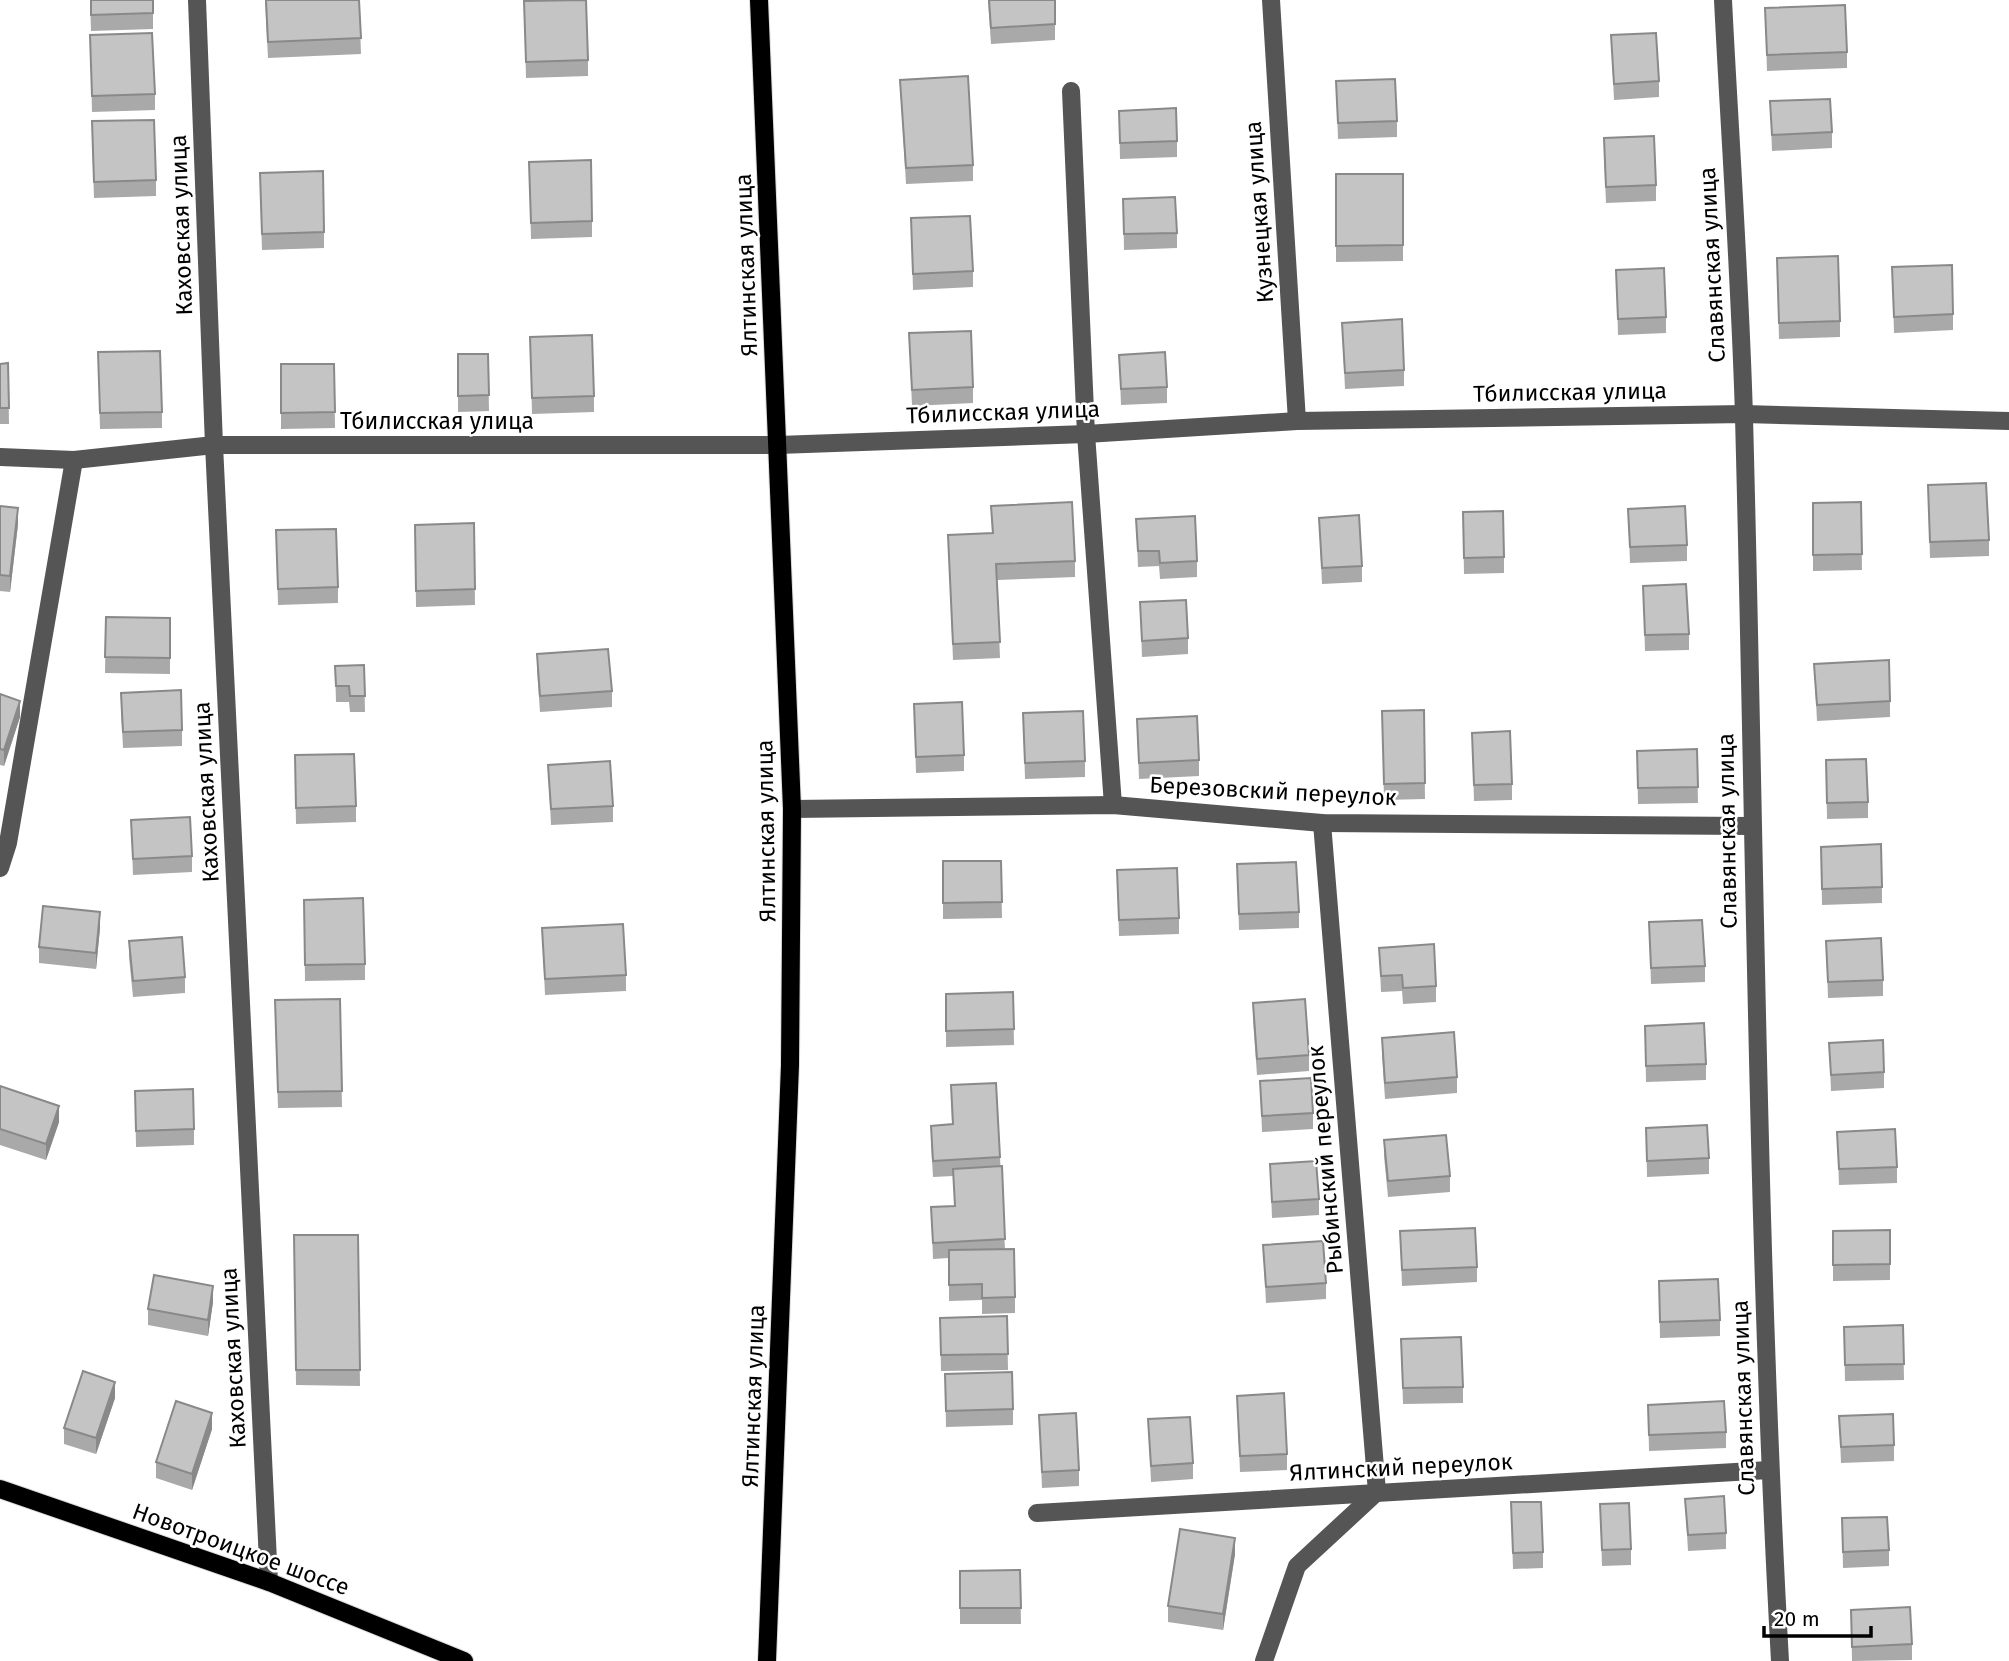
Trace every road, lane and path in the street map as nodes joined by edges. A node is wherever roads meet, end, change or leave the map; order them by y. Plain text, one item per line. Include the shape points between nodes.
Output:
1 (197, 0) edge
2 (759, 0) edge
3 (1271, 0) edge
4 (1723, 0) edge
5 (1071, 90) dead end
6 (1744, 414) junction
7 (1297, 421) junction
8 (2009, 421) edge
9 (1086, 434) junction
10 (214, 445) junction
11 (778, 445) junction
12 (0, 457) edge
13 (74, 460) junction
14 (1113, 805) junction
15 (792, 808) junction
16 (1322, 823) junction
17 (1751, 826) junction
18 (0, 869) edge
19 (1769, 1470) junction
20 (0, 1489) edge
21 (1377, 1492) junction
22 (1037, 1513) dead end
23 (269, 1582) junction
24 (464, 1661) edge
25 (767, 1661) edge
26 (1264, 1661) edge
27 (1780, 1661) edge

1 - 10 street, Каховская улица
2 - 11 main road, Ялтинская улица
3 - 7 street, Кузнецкая улица
4 - 6 street, Славянская улица
5 - 9 street
6 - 7 street, Тбилисская улица
6 - 8 street, Тбилисская улица
6 - 17 street, Славянская улица
7 - 9 street, Тбилисская улица
9 - 11 street, Тбилисская улица
9 - 14 street
10 - 11 street, Тбилисская улица
10 - 13 street, Тбилисская улица
10 - 23 street, Каховская улица
11 - 15 main road, Ялтинская улица
12 - 13 street, Тбилисская улица
13 - 18 street
14 - 15 street, Березовский переулок
14 - 16 street, Березовский переулок
15 - 25 main road, Ялтинская улица via 790,1065
16 - 17 street, Березовский переулок
16 - 21 street, Рыбинский переулок
17 - 19 street, Славянская улица
19 - 21 street, Ялтинский переулок
19 - 27 street, Славянская улица
20 - 23 main road, Новотроицкое шоссе
21 - 22 street, Ялтинский переулок
21 - 26 street via 1297,1566
23 - 24 main road, Новотроицкое шоссе

